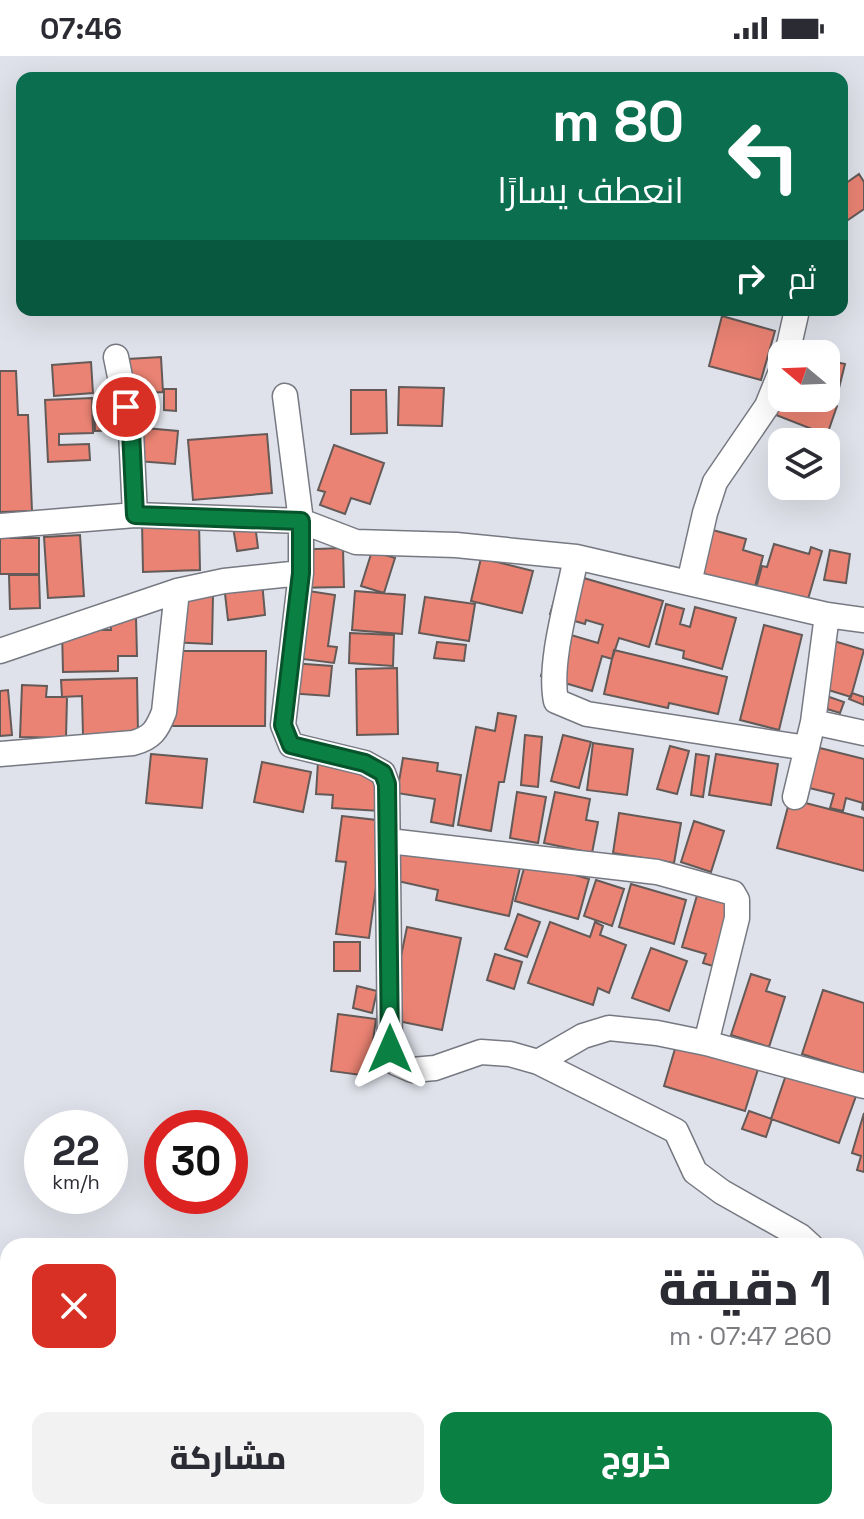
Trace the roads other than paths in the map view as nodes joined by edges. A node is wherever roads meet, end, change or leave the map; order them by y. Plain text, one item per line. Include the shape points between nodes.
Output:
1 (796, 316) edge
2 (790, 340) edge
3 (116, 357) dead end
4 (285, 396) dead end
5 (768, 404) edge
6 (135, 515) junction
7 (301, 521) junction
8 (0, 526) edge
9 (576, 557) junction
10 (301, 573) junction
11 (689, 583) junction
12 (177, 591) junction
13 (827, 615) junction
14 (864, 620) edge
15 (0, 651) edge
16 (813, 722) junction
17 (864, 733) edge
18 (807, 748) junction
19 (0, 754) edge
20 (795, 797) dead end
21 (389, 841) junction
22 (706, 1043) junction
23 (538, 1062) junction
24 (864, 1086) edge
25 (802, 1238) edge

1 - 2 street
3 - 6 street via 131,431
4 - 7 street
5 - 11 street via 715,482
6 - 7 street
6 - 8 street
7 - 9 street via 356,542
7 - 10 street
9 - 11 street
9 - 18 street via 556,662 556,701 587,714
10 - 12 street
10 - 21 street via 286,736 300,750 365,763 383,773
11 - 13 street
12 - 15 street
12 - 19 street via 164,712 148,739
13 - 14 street
13 - 16 street
16 - 17 street
16 - 18 street
18 - 20 street
21 - 22 street via 657,872 733,893 737,918
21 - 23 street via 390,1049 396,1063 412,1070 435,1068 481,1052
22 - 23 street via 609,1028 583,1036
22 - 24 street
23 - 25 street via 676,1131 695,1172

